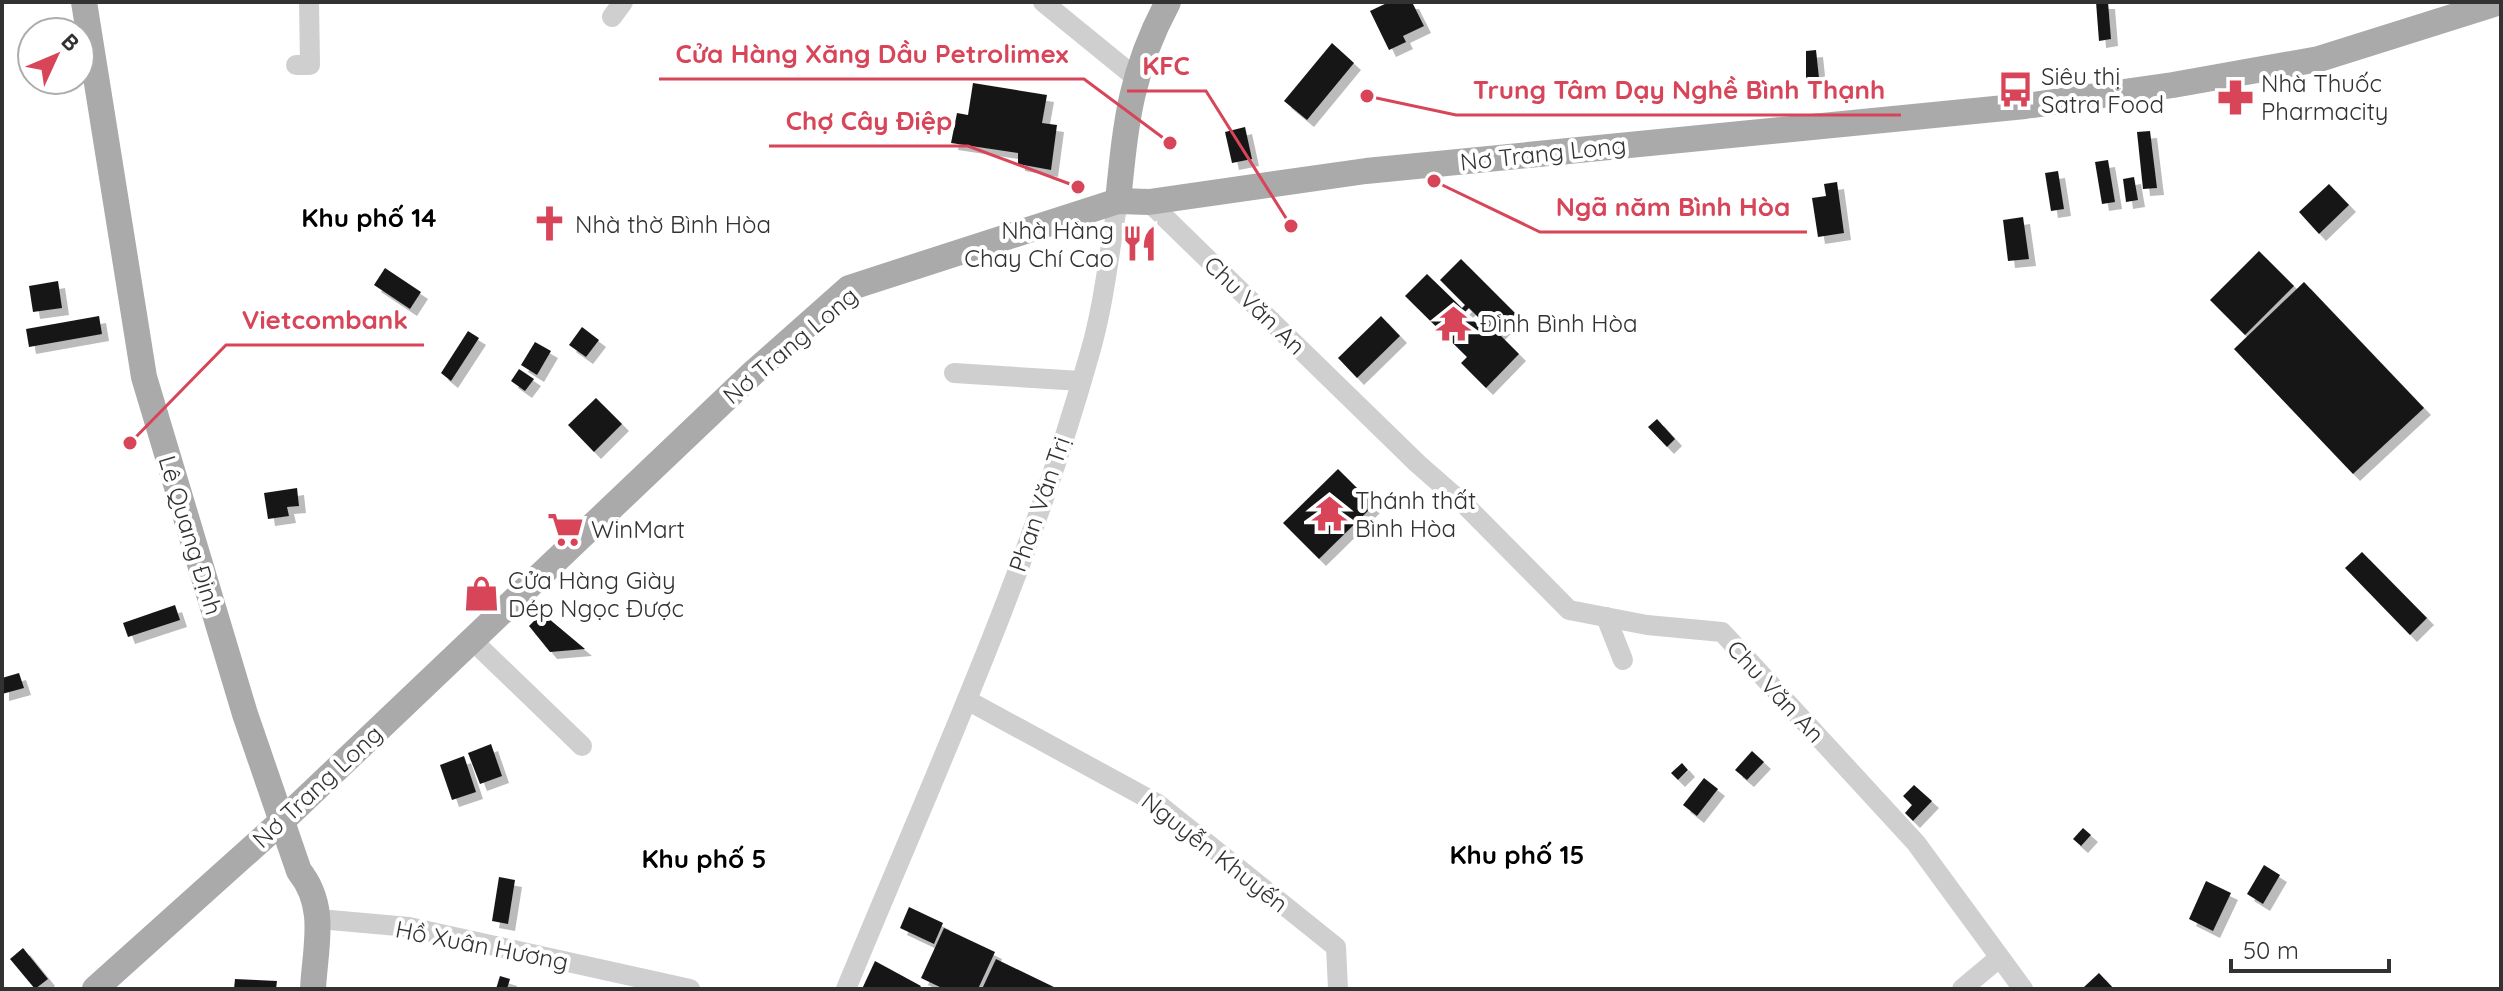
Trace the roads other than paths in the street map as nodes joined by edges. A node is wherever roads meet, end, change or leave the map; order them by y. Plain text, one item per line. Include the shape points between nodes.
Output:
1 (84, 2) edge
2 (309, 2) edge
3 (1043, 2) edge
4 (1168, 2) edge
5 (2500, 2) edge
6 (296, 65) dead end
7 (1135, 77) junction
8 (1118, 201) junction
9 (1149, 202) junction
10 (954, 373) dead end
11 (1081, 381) junction
12 (1606, 617) junction
13 (472, 640) junction
14 (1623, 660) dead end
15 (967, 700) junction
16 (582, 746) dead end
17 (282, 821) junction
18 (299, 871) junction
19 (319, 919) junction
20 (314, 948) junction
21 (1999, 958) junction
22 (95, 989) edge
23 (313, 989) edge
24 (690, 989) edge
25 (846, 989) edge
26 (1338, 989) edge
27 (1962, 989) edge
28 (2023, 989) edge

1 - 17 main road, Lê Quang Định via 144,377 182,513
2 - 6 street via 310,65
3 - 7 street
4 - 7 main road, Phan Văn Trị
5 - 9 main road, Nơ Trang Long via 2319,59 2173,85 2025,106 1366,171
7 - 8 main road, Phan Văn Trị
8 - 9 main road, Nơ Trang Long
8 - 11 street, Phan Văn Trị
8 - 13 main road, Nơ Trang Long via 849,288
9 - 12 street, Chu Văn An via 1569,610
10 - 11 street
11 - 15 street, Phan Văn Trị via 1039,513
12 - 14 street
12 - 21 street, Chu Văn An via 1722,632 1916,843
13 - 16 street
13 - 17 main road, Nơ Trang Long
15 - 25 street, Phan Văn Trị
15 - 26 street, Nguyễn Khuyến via 1158,804 1336,947
17 - 18 main road, Lê Quang Định
17 - 22 main road, Nơ Trang Long
18 - 19 main road, Lê Quang Định via 311,885
18 - 20 main road, Lê Quang Định via 295,887 303,929
19 - 20 main road, Lê Quang Định
19 - 24 street, Hồ Xuân Hương via 409,927
20 - 23 main road, Lê Quang Định
21 - 27 street
21 - 28 street, Chu Văn An

